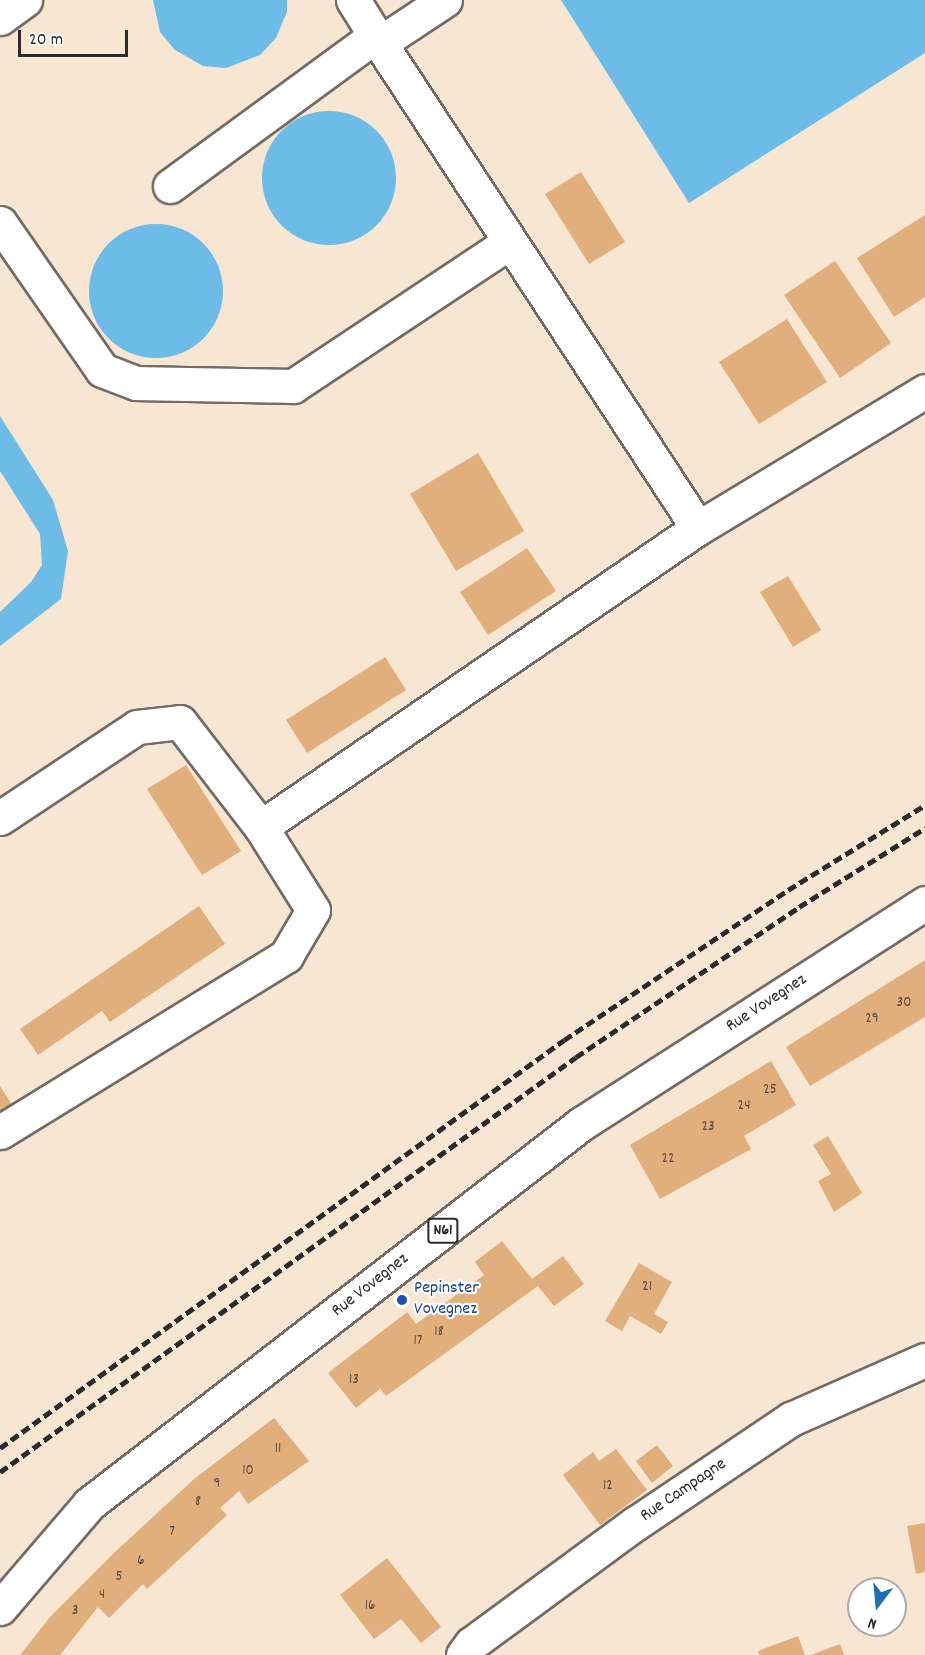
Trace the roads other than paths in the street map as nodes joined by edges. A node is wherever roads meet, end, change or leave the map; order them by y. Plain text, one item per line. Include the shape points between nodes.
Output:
1 (25, 0) edge
2 (353, 0) edge
3 (445, 0) edge
4 (0, 18) edge
5 (378, 40) junction
6 (170, 186) dead end
7 (0, 222) edge
8 (510, 242) junction
9 (925, 391) edge
10 (698, 528) junction
11 (0, 818) edge
12 (261, 827) junction
13 (925, 903) edge
14 (0, 1132) edge
15 (925, 1360) edge
16 (0, 1608) edge
17 (463, 1655) edge

1 - 4 main road
2 - 5 main road
3 - 5 main road
5 - 6 main road
5 - 8 main road
7 - 8 main road via 102,369 136,383 293,386
8 - 10 main road
9 - 10 main road
10 - 12 main road
11 - 12 main road via 137,727 180,722
12 - 14 main road via 313,910 286,956
13 - 16 main road, Rue Vovegnez / N61 via 581,1124 89,1504
15 - 17 main road, Rue Campagne via 791,1419 636,1523 471,1644

